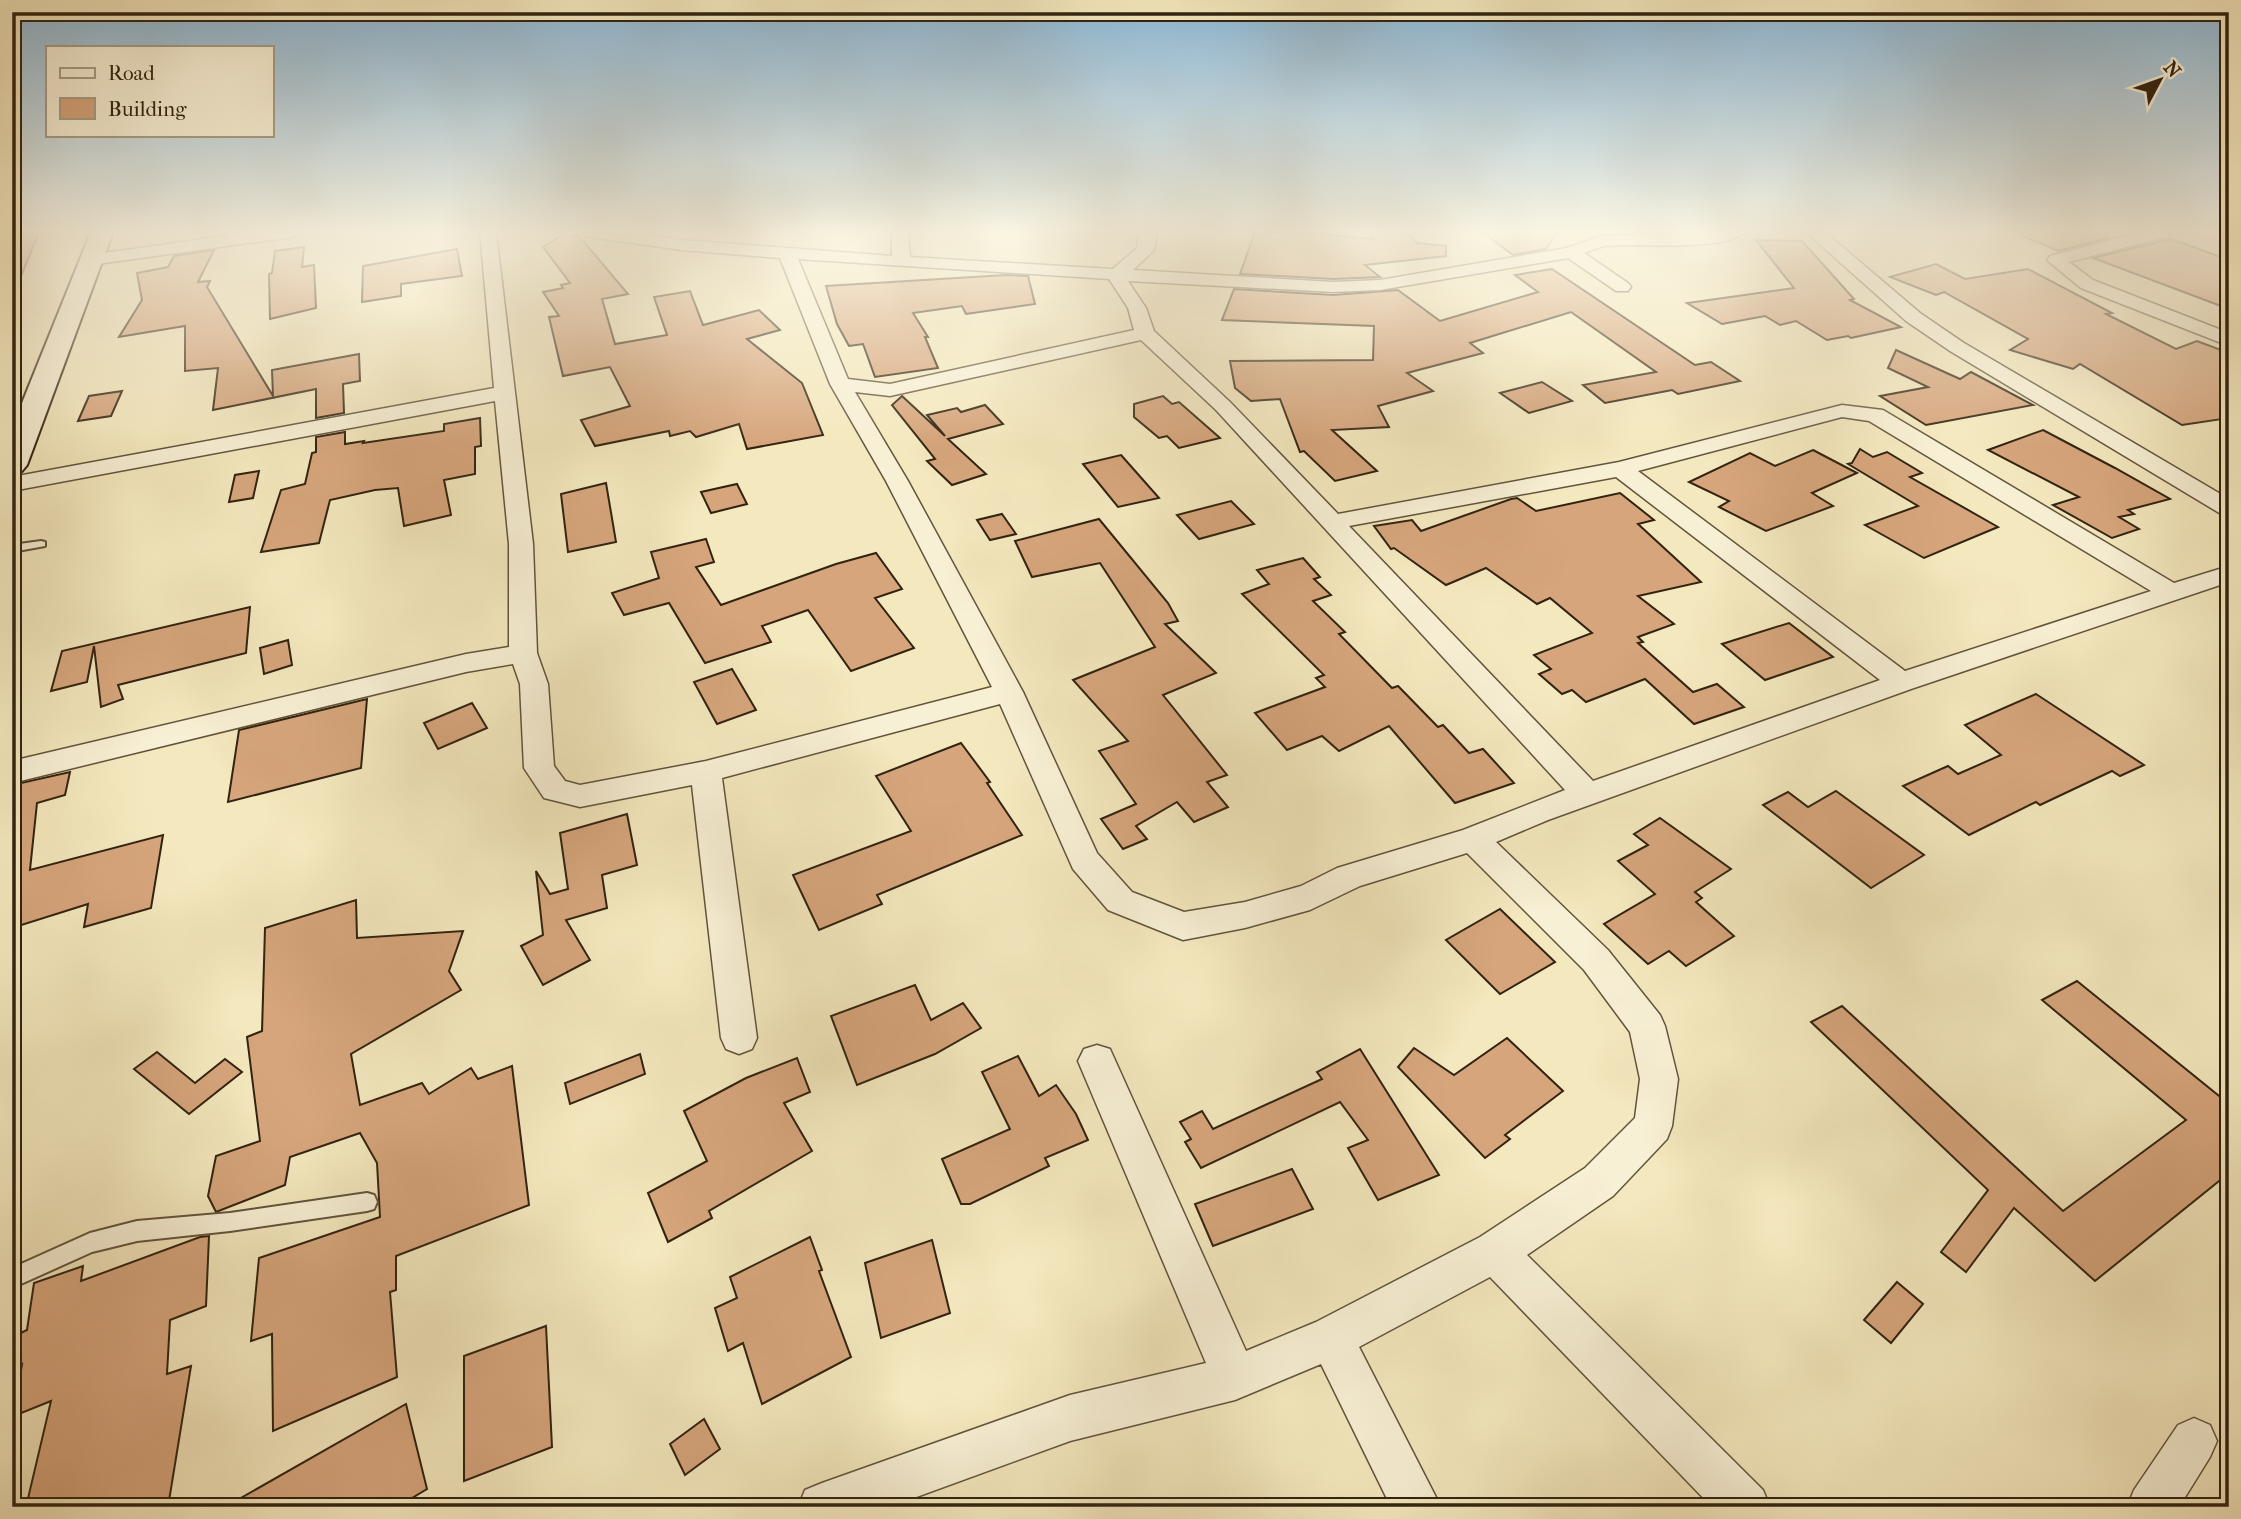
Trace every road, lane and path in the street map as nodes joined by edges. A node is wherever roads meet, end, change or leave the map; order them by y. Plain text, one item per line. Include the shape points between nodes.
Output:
1 (74, 303) edge
2 (495, 303) edge
3 (807, 303) edge
4 (1134, 303) edge
5 (1897, 303) edge
6 (2137, 303) edge
7 (1146, 334) junction
8 (2226, 337) edge
9 (840, 384) junction
10 (890, 390) junction
11 (503, 393) junction
12 (856, 412) junction
13 (12, 465) edge
14 (1620, 469) junction
15 (12, 484) edge
16 (2229, 509) edge
17 (1331, 522) junction
18 (41, 544) dead end
19 (12, 549) edge
20 (2229, 574) edge
21 (2172, 593) junction
22 (523, 653) junction
23 (1901, 682) junction
24 (1009, 692) junction
25 (12, 772) edge
26 (706, 772) junction
27 (1588, 795) junction
28 (1473, 839) junction
29 (739, 1038) dead end
30 (1097, 1061) dead end
31 (367, 1202) dead end
32 (1495, 1252) junction
33 (12, 1278) edge
34 (1331, 1338) junction
35 (1235, 1378) junction
36 (2194, 1441) dead end
37 (822, 1507) edge
38 (1417, 1507) edge
39 (1746, 1507) edge
40 (2151, 1507) edge

1 - 13 street
2 - 11 street
3 - 9 street
4 - 7 street
5 - 16 street via 1957,347
6 - 8 street
7 - 10 street
7 - 17 street via 1223,405
9 - 10 street
9 - 12 street
10 - 12 street
11 - 15 street
11 - 22 street via 521,544
12 - 24 street
14 - 17 street
14 - 21 street via 1842,411 1875,415
14 - 23 street
17 - 27 street
18 - 19 lane
20 - 21 street
21 - 23 street
22 - 25 street
22 - 26 street via 534,684 539,768 555,790 580,796
23 - 27 street
24 - 26 street
24 - 28 street via 1084,860 1120,901 1183,926 1310,897 1349,877
26 - 29 street
27 - 28 street
28 - 32 street via 1604,971 1647,1026 1659,1079 1653,1126 1599,1182
30 - 35 street
31 - 33 lane via 137,1231 90,1243
32 - 34 street
32 - 39 street
34 - 35 street
34 - 38 street
35 - 37 street via 1070,1418
36 - 40 street

